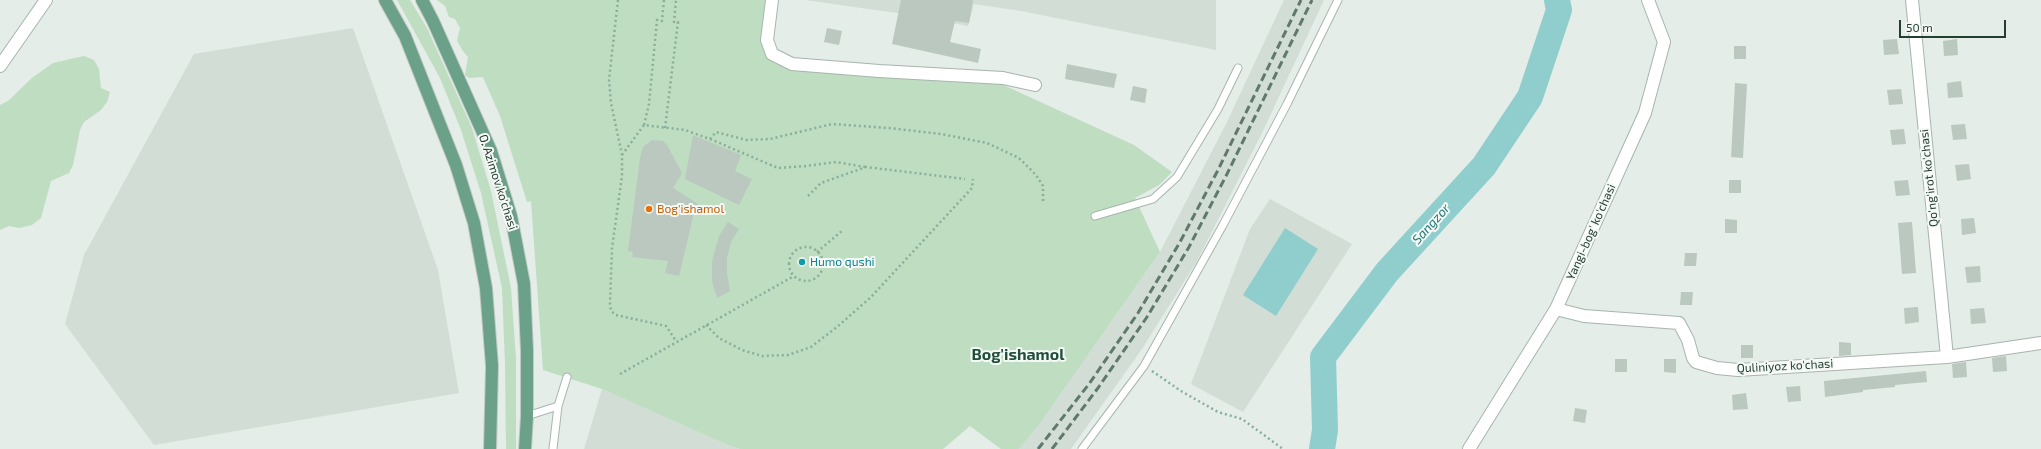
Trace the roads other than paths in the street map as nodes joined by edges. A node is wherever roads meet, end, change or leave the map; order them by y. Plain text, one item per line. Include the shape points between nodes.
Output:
1 (46, 0) edge
2 (385, 0) edge
3 (422, 0) edge
4 (772, 0) edge
5 (1338, 0) edge
6 (1648, 0) edge
7 (1912, 0) edge
8 (2, 63) edge
9 (1238, 68) dead end
10 (1035, 85) dead end
11 (1095, 216) dead end
12 (1556, 309) junction
13 (2041, 343) edge
14 (1947, 357) junction
15 (567, 377) dead end
16 (558, 406) junction
17 (527, 416) junction
18 (490, 449) edge
19 (525, 449) edge
20 (553, 449) edge
21 (1082, 449) edge
22 (1469, 449) edge

1 - 8 street
2 - 18 main road via 408,43 456,165 474,224 486,288 492,366
3 - 17 main road, O. Azimov ko'chasi via 491,151 511,216 524,284
4 - 10 street via 767,40 772,54 792,64 1003,78
5 - 21 lane via 1273,131 1144,366
6 - 12 street, Yangi-bog' ko'chasi via 1664,42 1645,113
7 - 14 street, Qo'ng'irot ko'chasi
9 - 11 lane via 1218,109 1177,177 1153,199
12 - 14 street, Quliniyoz ko'chasi via 1584,316 1679,323 1696,362 1718,368 1738,370
12 - 22 street, Yangi-bog' ko'chasi
13 - 14 street, Quliniyoz ko'chasi
15 - 16 lane
16 - 17 lane
16 - 20 lane
17 - 19 main road, O. Azimov ko'chasi

